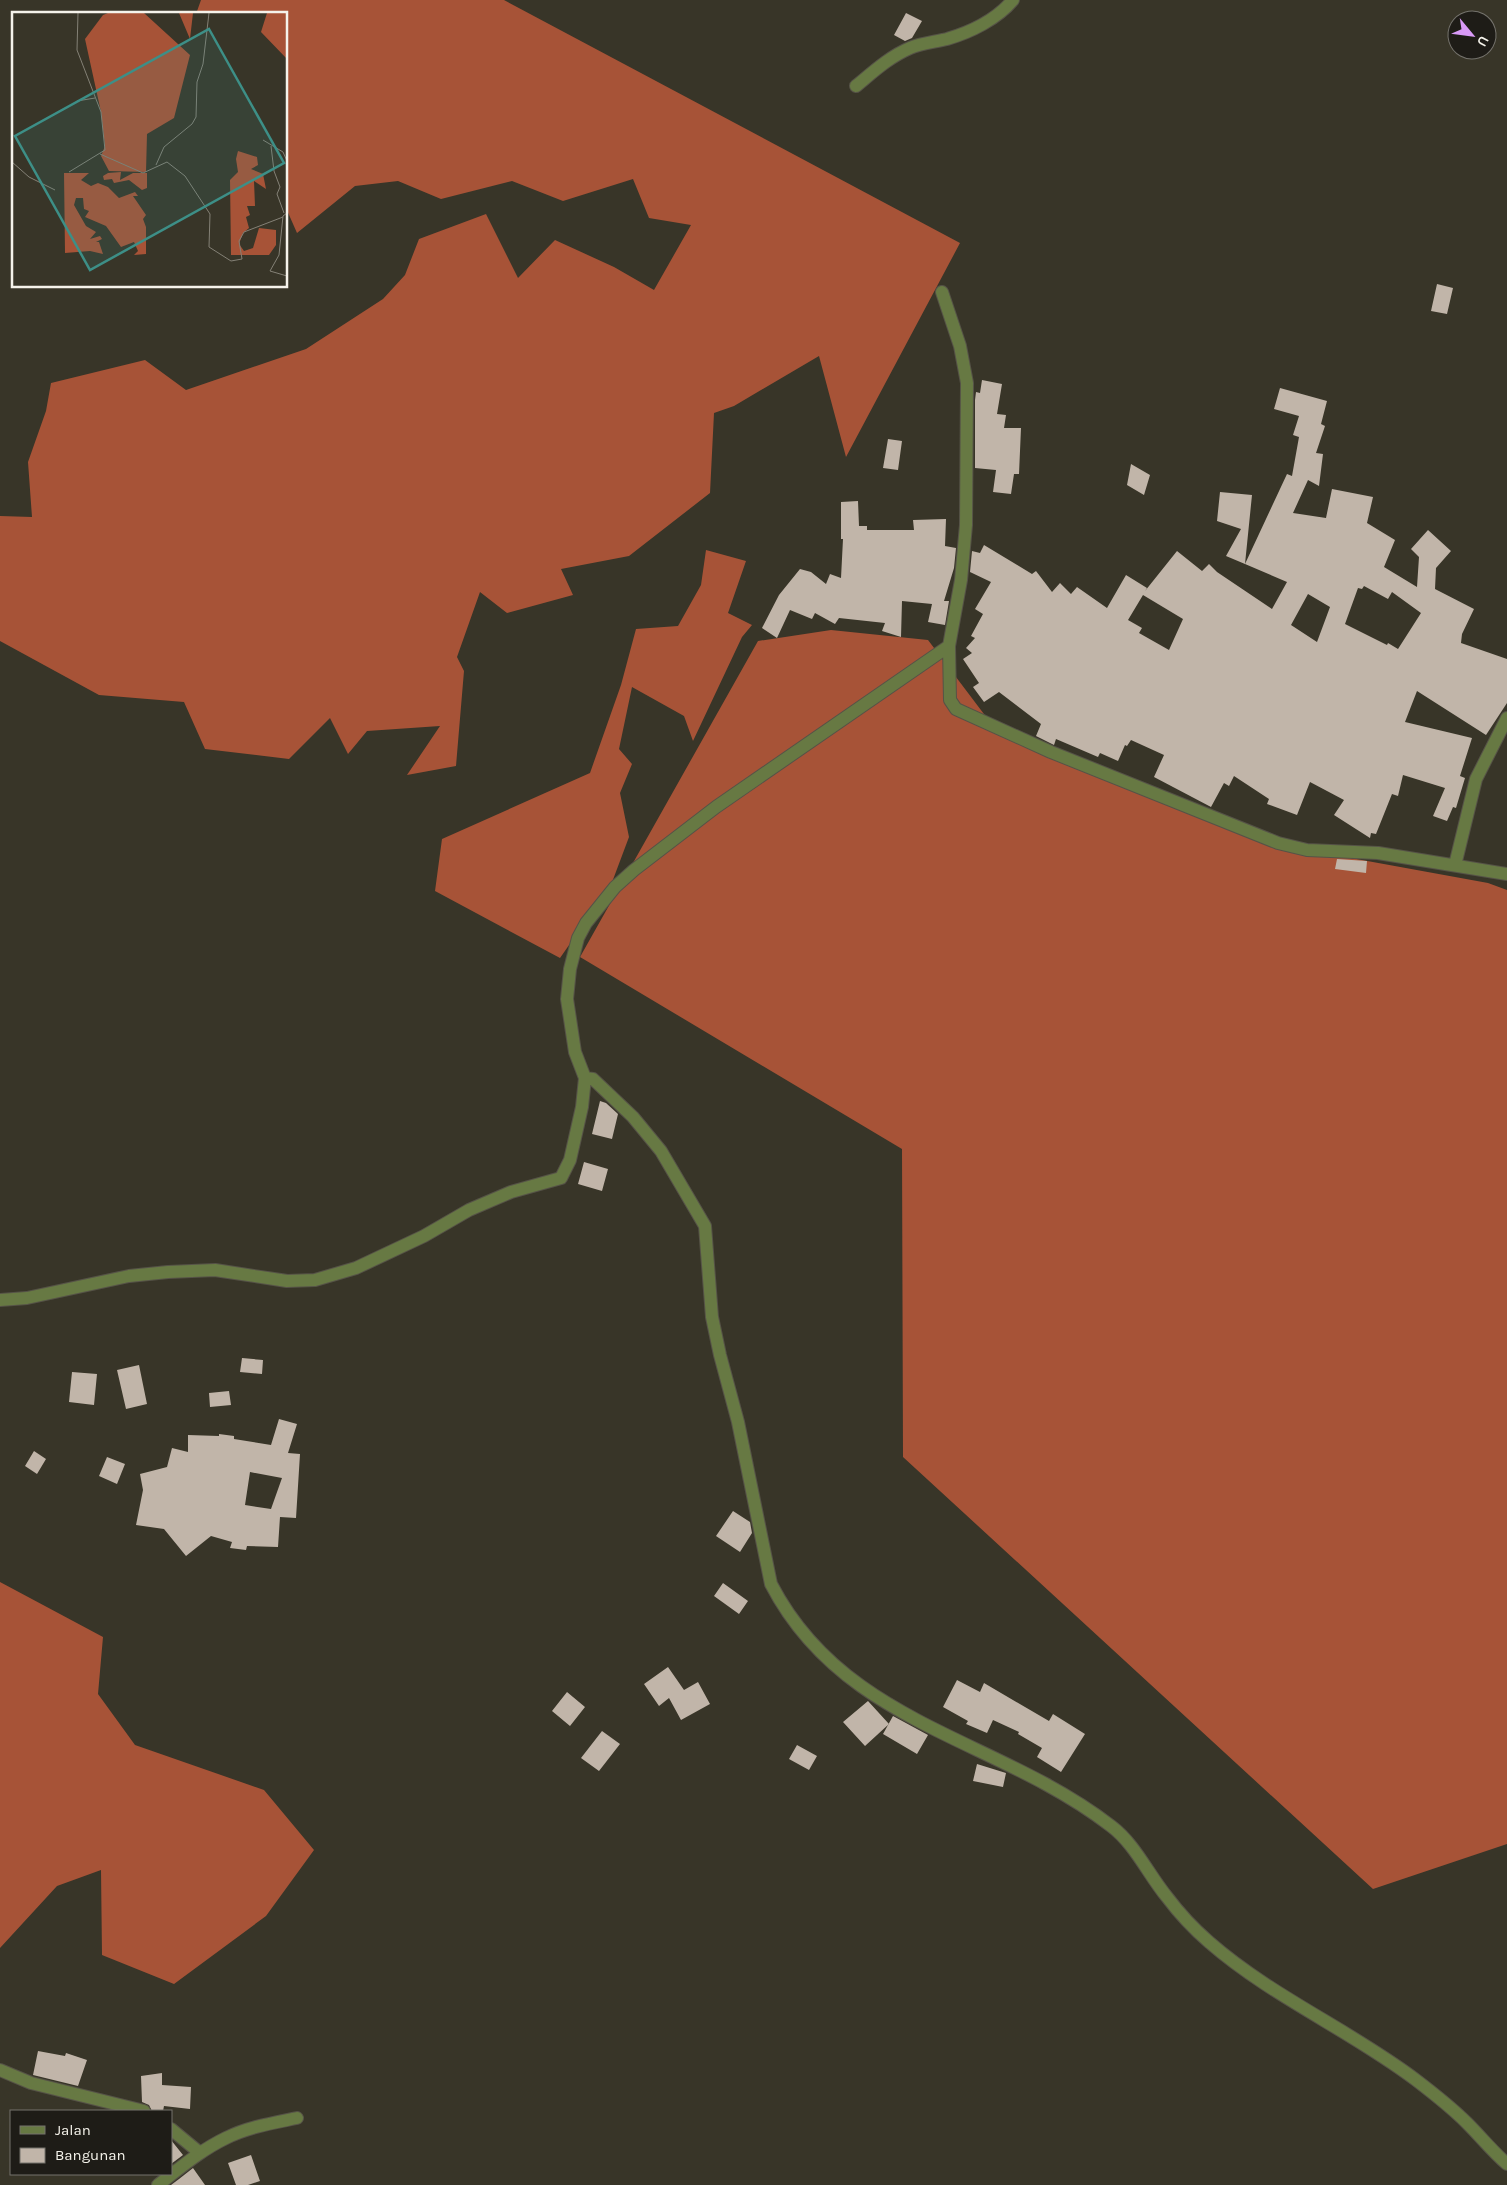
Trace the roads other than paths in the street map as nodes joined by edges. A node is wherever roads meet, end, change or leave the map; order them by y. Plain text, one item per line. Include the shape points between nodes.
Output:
1 (1013, 0) edge
2 (856, 86) dead end
3 (942, 292) dead end
4 (949, 646) junction
5 (1507, 718) edge
6 (1455, 865) junction
7 (1507, 874) edge
8 (585, 1078) junction
9 (0, 1300) edge
10 (0, 2070) edge
11 (140, 2110) edge
12 (297, 2118) dead end
13 (172, 2130) edge
14 (200, 2153) junction
15 (1507, 2164) edge
16 (172, 2174) edge
17 (171, 2175) edge
18 (158, 2185) edge

1 - 2 street via 980,25 950,38 910,47 886,61
3 - 4 street via 960,346 967,383 966,525 961,580
4 - 6 street via 950,700 956,709 1051,752 1278,843 1307,850 1378,853
4 - 8 street via 716,807 615,887 586,923 578,938 570,969 567,999 570,1029
5 - 6 street via 1476,779
6 - 7 street
8 - 9 street via 570,1160 561,1178 511,1192 469,1210 424,1236 356,1268 315,1280 287,1281 216,1270 168,1272 129,1276 28,1298
8 - 15 street via 593,1079 633,1117 661,1151 705,1226 712,1317 738,1422 771,1584 783,1607 813,1646 882,1702 1064,1794 1112,1826 1125,1838 1166,1897 1207,1940 1251,1975 1330,2022 1415,2080 1465,2121
10 - 11 street via 31,2083
12 - 14 street via 251,2128
13 - 14 street
14 - 16 street
17 - 18 street

